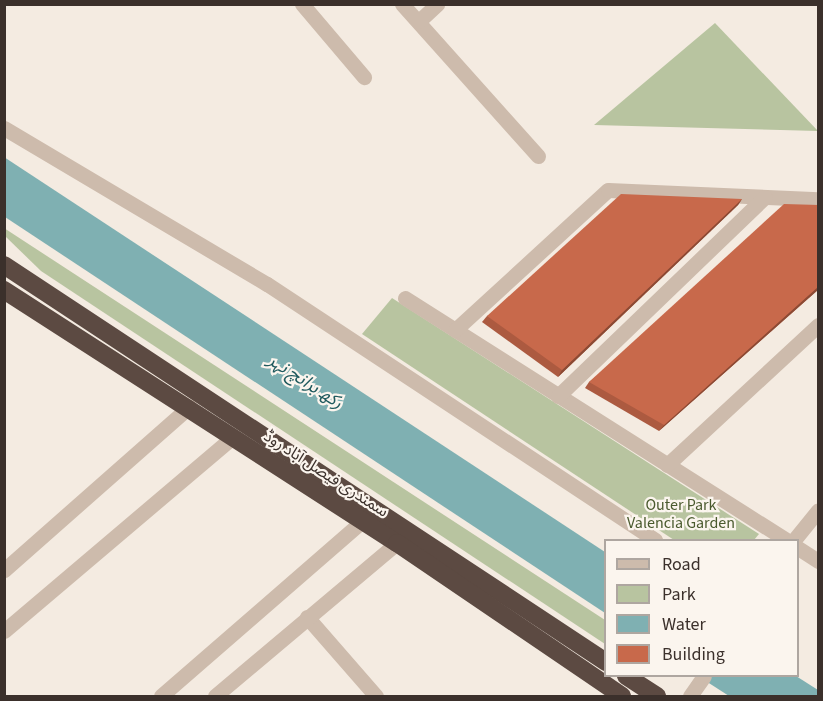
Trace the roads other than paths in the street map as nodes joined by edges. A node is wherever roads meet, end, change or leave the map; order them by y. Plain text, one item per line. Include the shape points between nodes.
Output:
1 (302, 4) edge
2 (402, 4) edge
3 (437, 4) edge
4 (419, 21) junction
5 (364, 77) dead end
6 (4, 128) edge
7 (538, 156) dead end
8 (765, 197) junction
9 (819, 199) edge
10 (4, 265) edge
11 (4, 290) edge
12 (405, 298) dead end
13 (819, 325) edge
14 (455, 330) junction
15 (558, 396) junction
16 (189, 407) junction
17 (233, 437) junction
18 (667, 465) junction
19 (819, 510) edge
20 (361, 522) junction
21 (653, 539) edge
22 (784, 539) edge
23 (796, 539) edge
24 (397, 543) junction
25 (799, 549) edge
26 (819, 561) edge
27 (4, 570) edge
28 (307, 617) junction
29 (4, 631) edge
30 (604, 661) edge
31 (629, 677) edge
32 (703, 677) edge
33 (692, 694) edge
34 (161, 696) edge
35 (215, 696) edge
36 (376, 696) edge
37 (622, 696) edge
38 (657, 696) edge

1 - 5 street
2 - 4 street
3 - 4 street
4 - 7 street
6 - 21 street via 267,284
8 - 9 street
8 - 14 street via 608,190
8 - 15 street
10 - 30 highway, سمندری فیصل آباد روڈ
11 - 16 highway, سمندری فیصل آباد روڈ
12 - 14 street
13 - 18 street
14 - 15 street
15 - 18 street
16 - 17 highway, سمندری فیصل آباد روڈ
16 - 27 street
17 - 20 highway, سمندری فیصل آباد روڈ
17 - 29 street
18 - 22 street
19 - 23 street
20 - 24 highway, سمندری فیصل آباد روڈ
20 - 34 street
24 - 28 street
24 - 37 highway, سمندری فیصل آباد روڈ
25 - 26 street
28 - 35 street
28 - 36 street
31 - 38 highway
32 - 33 street

